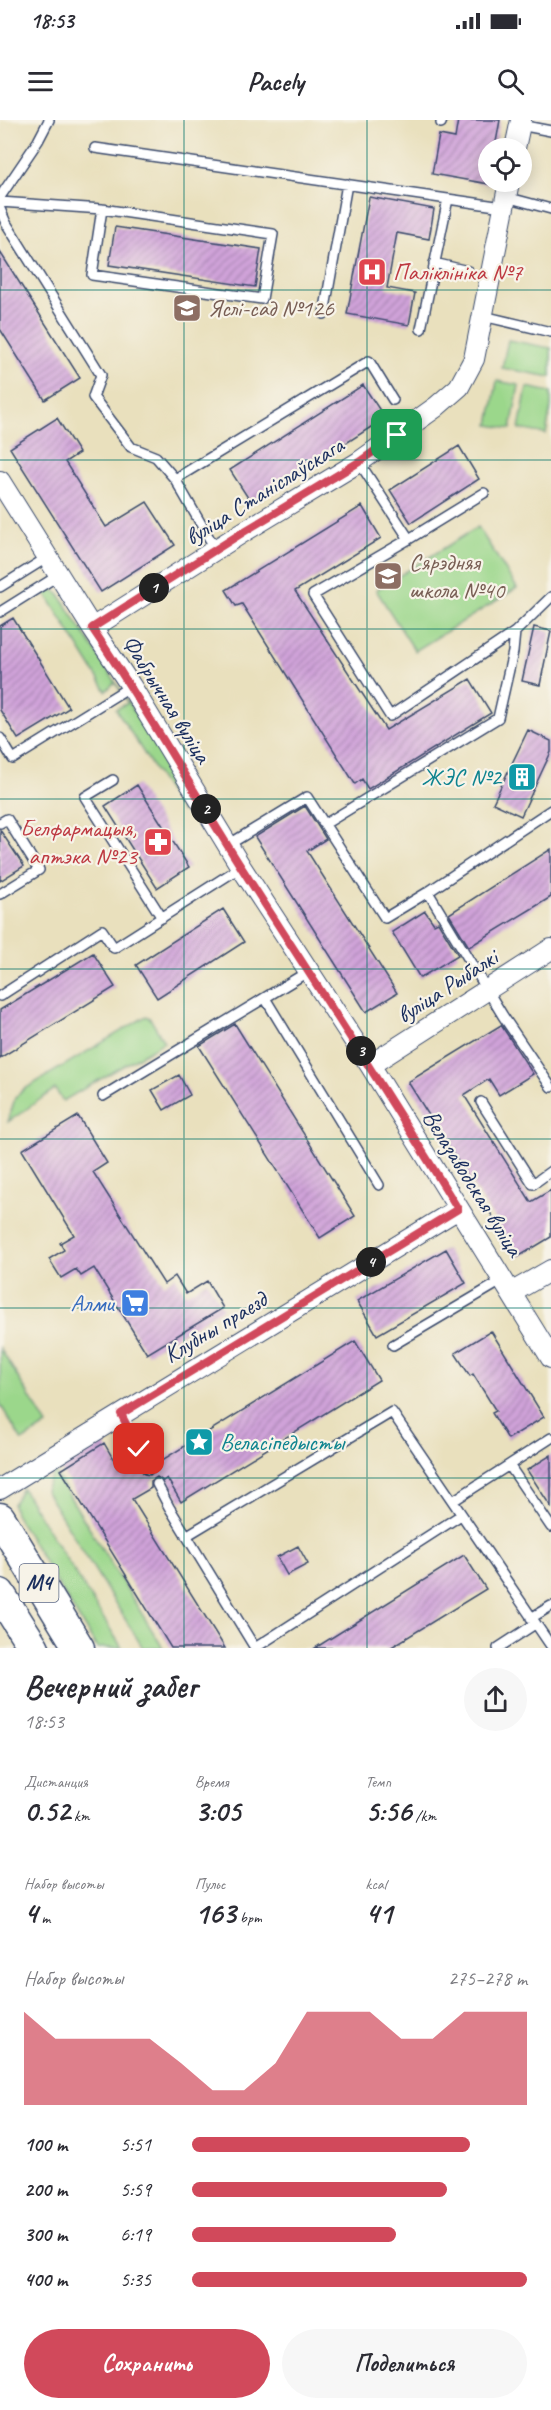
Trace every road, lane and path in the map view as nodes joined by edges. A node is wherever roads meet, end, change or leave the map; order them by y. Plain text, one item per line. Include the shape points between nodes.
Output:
1 (49, 120) edge
2 (520, 122) edge
3 (551, 131) edge
4 (517, 138) edge
5 (95, 148) dead end
6 (347, 184) junction
7 (506, 195) edge
8 (0, 197) edge
9 (448, 199) junction
10 (0, 202) edge
11 (0, 208) edge
12 (102, 209) junction
13 (551, 209) edge
14 (434, 263) junction
15 (468, 271) dead end
16 (324, 314) dead end
17 (483, 316) junction
18 (421, 329) dead end
19 (551, 332) edge
20 (393, 400) dead end
21 (359, 462) junction
22 (175, 479) junction
23 (0, 480) edge
24 (484, 493) dead end
25 (409, 538) junction
26 (216, 550) junction
27 (48, 557) junction
28 (60, 574) junction
29 (0, 587) edge
30 (551, 597) edge
31 (0, 612) edge
32 (92, 628) junction
33 (515, 632) junction
34 (131, 686) junction
35 (0, 738) edge
36 (112, 780) dead end
37 (551, 810) edge
38 (0, 823) edge
39 (325, 824) junction
40 (228, 845) junction
41 (241, 867) junction
42 (428, 892) junction
43 (0, 894) edge
44 (162, 918) junction
45 (551, 950) edge
46 (309, 971) junction
47 (489, 989) junction
48 (0, 996) edge
49 (266, 998) junction
50 (370, 1065) junction
51 (551, 1086) edge
52 (103, 1096) dead end
53 (481, 1102) dead end
54 (551, 1171) edge
55 (380, 1185) dead end
56 (458, 1209) junction
57 (551, 1270) edge
58 (507, 1287) junction
59 (393, 1346) dead end
60 (551, 1358) edge
61 (121, 1414) junction
62 (551, 1438) edge
63 (509, 1465) junction
64 (148, 1469) dead end
65 (157, 1484) dead end
66 (0, 1490) edge
67 (453, 1501) junction
68 (461, 1515) junction
69 (0, 1518) edge
70 (551, 1527) edge
71 (186, 1536) junction
72 (0, 1594) edge
73 (551, 1605) edge
74 (533, 1621) junction
75 (551, 1646) edge
76 (34, 1648) edge
77 (79, 1648) edge
78 (255, 1648) edge
79 (498, 1648) edge

1 - 8 lane
2 - 3 lane
2 - 4 street
5 - 6 lane
6 - 9 lane
6 - 16 lane
7 - 9 lane
7 - 13 lane
7 - 17 street, вуліца Станіслаўскага
9 - 14 lane
10 - 12 lane
11 - 22 lane via 101,375 93,397 131,447 156,457
12 - 12 lane via 273,234 262,299 92,275
14 - 15 lane
14 - 18 lane
17 - 19 lane
17 - 21 street, вуліца Станіслаўскага via 474,359 459,387
20 - 22 lane via 369,361
21 - 25 lane
21 - 26 street, вуліца Станіслаўскага
22 - 26 lane
23 - 27 street, Фабрычная вуліца
24 - 25 lane
25 - 33 lane via 313,595 390,716
26 - 32 street, вуліца Станіслаўскага
27 - 28 street, Фабрычная вуліца
27 - 29 lane
28 - 31 lane
28 - 32 street, Фабрычная вуліца
30 - 33 lane
32 - 34 street, Фабрычная вуліца
33 - 39 lane via 498,718
34 - 35 lane via 13,759
34 - 40 street, Фабрычная вуліца
36 - 44 lane via 85,797
37 - 42 lane
38 - 43 lane via 7,819 39,870
39 - 40 lane via 308,797
39 - 42 lane via 385,918
40 - 41 street, Фабрычная вуліца
41 - 44 lane
41 - 46 street, Фабрычная вуліца
42 - 47 lane
44 - 48 lane via 114,948 102,930
45 - 47 street, вуліца Рыбалкі
46 - 49 lane
46 - 50 street, Фабрычная вуліца
47 - 50 street, вуліца Рыбалкі
47 - 51 lane
49 - 52 lane
49 - 55 lane
50 - 56 street, Велазаводская вуліца
53 - 54 lane via 533,1184
56 - 58 street, Велазаводская вуліца
56 - 61 street, Клубны праезд
57 - 58 street
58 - 59 lane
58 - 60 street, Велазаводская вуліца
61 - 64 lane
61 - 66 street, Клубны праезд
62 - 63 lane
63 - 67 lane
63 - 70 lane
65 - 71 lane
67 - 68 lane
67 - 71 lane via 392,1412
68 - 74 lane
68 - 78 lane
69 - 77 main road, М4
71 - 78 lane
72 - 76 main road, М4
73 - 74 lane
74 - 75 lane
74 - 79 lane

